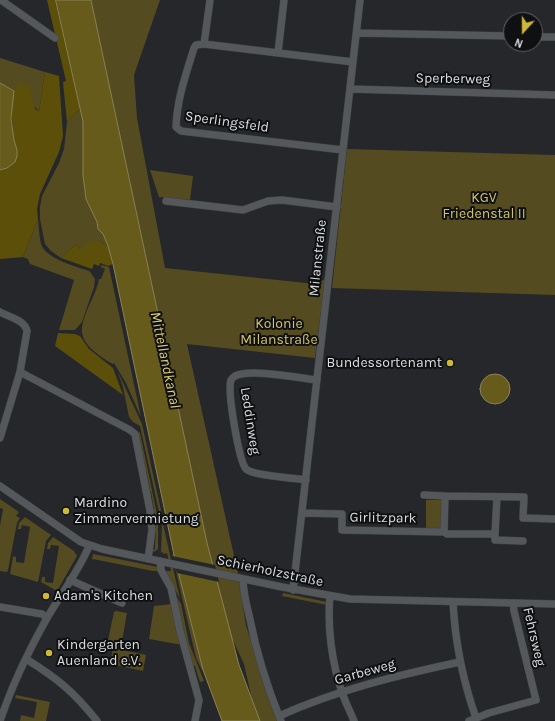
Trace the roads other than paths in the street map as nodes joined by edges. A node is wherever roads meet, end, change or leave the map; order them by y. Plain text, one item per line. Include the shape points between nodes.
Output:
1 (1, 0) edge
2 (210, 0) edge
3 (284, 0) edge
4 (360, 0) edge
5 (357, 33) junction
6 (503, 36) edge
7 (543, 36) edge
8 (555, 37) edge
9 (55, 38) dead end
10 (204, 44) junction
11 (278, 53) junction
12 (353, 62) junction
13 (350, 89) junction
14 (555, 95) edge
15 (343, 150) junction
16 (166, 201) dead end
17 (337, 207) junction
18 (0, 312) edge
19 (20, 372) junction
20 (317, 380) junction
21 (0, 438) edge
22 (306, 480) junction
23 (0, 486) edge
24 (424, 495) dead end
25 (444, 496) junction
26 (497, 497) junction
27 (302, 513) junction
28 (555, 519) edge
29 (444, 532) junction
30 (495, 534) junction
31 (523, 541) dead end
32 (89, 546) junction
33 (148, 559) junction
34 (160, 561) junction
35 (243, 579) junction
36 (70, 580) junction
37 (293, 590) junction
38 (330, 596) junction
39 (452, 602) junction
40 (122, 603) dead end
41 (513, 604) junction
42 (555, 604) edge
43 (0, 607) edge
44 (47, 618) junction
45 (26, 659) junction
46 (460, 662) junction
47 (342, 692) junction
48 (2, 709) edge
49 (476, 718) junction
50 (280, 719) edge
51 (0, 721) edge
52 (98, 721) edge
53 (195, 721) edge
54 (354, 721) edge
55 (468, 721) edge

1 - 9 street
2 - 10 street
3 - 11 street
4 - 5 street, Milanstraße
5 - 6 street
5 - 12 street, Milanstraße
7 - 8 street
10 - 11 street
10 - 15 street, Sperlingsfeld via 198,44 194,48 180,95 176,127 181,131
11 - 12 street
12 - 13 street, Milanstraße
13 - 14 street, Sperberweg
13 - 15 street, Milanstraße
15 - 17 street, Milanstraße
16 - 17 street via 243,210 268,201 282,200
17 - 20 street, Milanstraße
18 - 19 street via 20,322 27,331
19 - 21 street
19 - 33 street via 135,434 152,530
20 - 22 street, Milanstraße
20 - 22 street, Leddinweg via 259,373 240,374 231,382 230,398 234,424 246,469 255,473
22 - 27 street, Milanstraße
23 - 32 street, Schierholzstraße
24 - 25 street, Girlitzpark
25 - 26 street, Girlitzpark
25 - 29 street
26 - 28 street, Girlitzpark via 524,497 524,518
26 - 30 street
27 - 29 street, Girlitzpark via 342,514 342,530
27 - 37 street, Milanstraße
29 - 30 street
30 - 31 street via 495,540
32 - 33 street, Schierholzstraße
32 - 36 street
33 - 34 street, Schierholzstraße
34 - 35 street, Schierholzstraße
34 - 53 street via 161,570 171,588 199,700
35 - 37 street, Schierholzstraße
35 - 50 street via 256,645
36 - 40 street
36 - 44 street
37 - 38 street, Schierholzstraße
38 - 39 street, Schierholzstraße via 361,600
38 - 47 street via 331,639
39 - 41 street, Schierholzstraße
39 - 46 street
41 - 42 street, Schierholzstraße
41 - 49 street, Fehrsweg via 536,700
43 - 44 street via 42,614
44 - 45 street
45 - 48 street
45 - 52 street via 76,695
46 - 47 street, Garbeweg via 412,672
46 - 49 street
47 - 50 street, Garbeweg via 301,706
47 - 54 street
48 - 51 street
49 - 55 street, Fehrsweg

